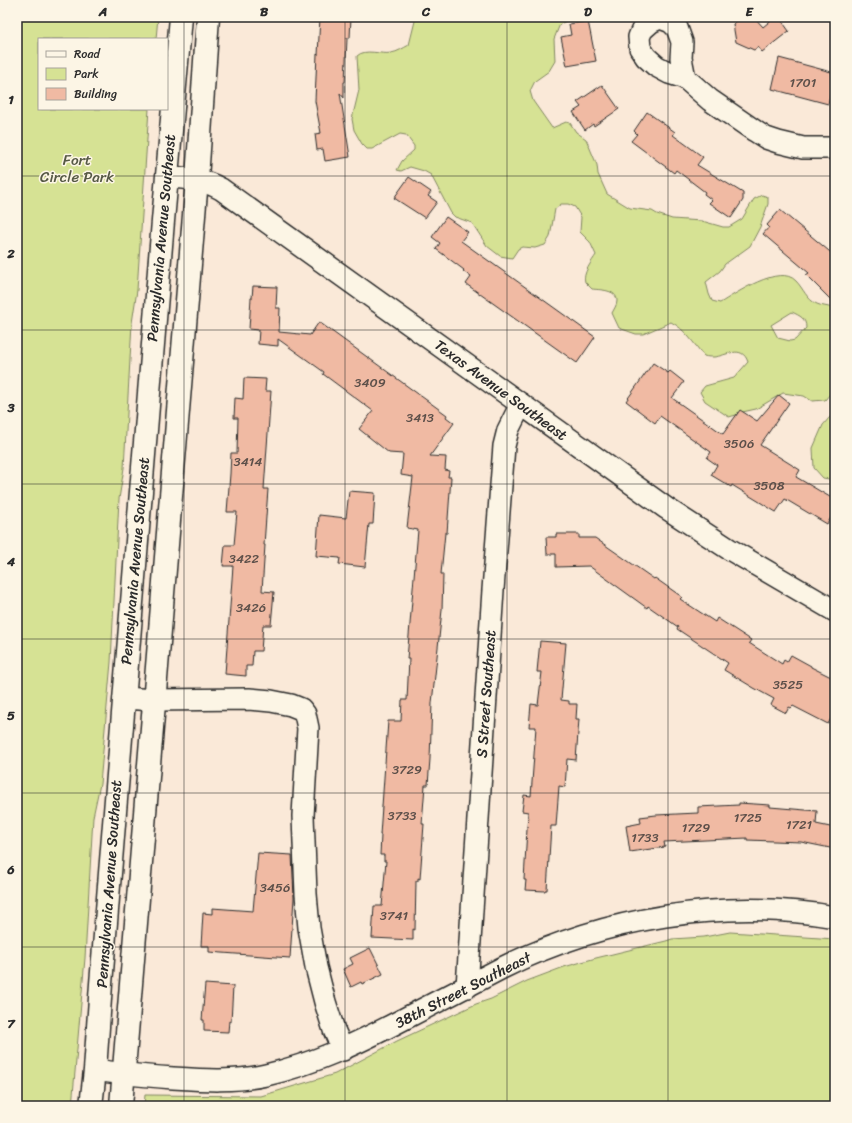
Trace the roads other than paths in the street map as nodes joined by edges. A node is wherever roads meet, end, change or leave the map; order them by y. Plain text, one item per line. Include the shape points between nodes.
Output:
1 (181, 17) edge
2 (208, 17) edge
3 (685, 78) dead end
4 (835, 148) edge
5 (167, 177) junction
6 (197, 179) junction
7 (521, 404) junction
8 (835, 611) edge
9 (124, 698) junction
10 (154, 700) junction
11 (835, 917) edge
12 (467, 987) junction
13 (343, 1050) junction
14 (95, 1070) junction
15 (124, 1074) junction
16 (91, 1106) edge
17 (121, 1106) edge

1 - 5 highway, Pennsylvania Avenue Southeast
2 - 6 highway, Pennsylvania Avenue Southeast
3 - 4 street via 710,100 766,138 802,148
5 - 6 street, Texas Avenue Southeast
5 - 9 highway, Pennsylvania Avenue Southeast
6 - 7 street, Texas Avenue Southeast via 220,189
6 - 10 highway, Pennsylvania Avenue Southeast
7 - 8 street, Texas Avenue Southeast via 631,484 710,537
7 - 12 street, S Street Southeast via 508,430 504,446
9 - 10 street
9 - 14 highway, Pennsylvania Avenue Southeast
10 - 13 street via 270,701 301,709 306,714 308,728 303,816 309,928 316,967 334,1030
10 - 15 highway, Pennsylvania Avenue Southeast
11 - 12 street, 38th Street Southeast via 802,912 756,910 704,912 657,918 605,929 559,944 520,960
12 - 13 street, 38th Street Southeast
13 - 15 street, 38th Street Southeast via 305,1065 241,1079 208,1080
14 - 15 street, 38th Street Southeast
14 - 16 highway, Pennsylvania Avenue Southeast
15 - 17 highway, Pennsylvania Avenue Southeast

